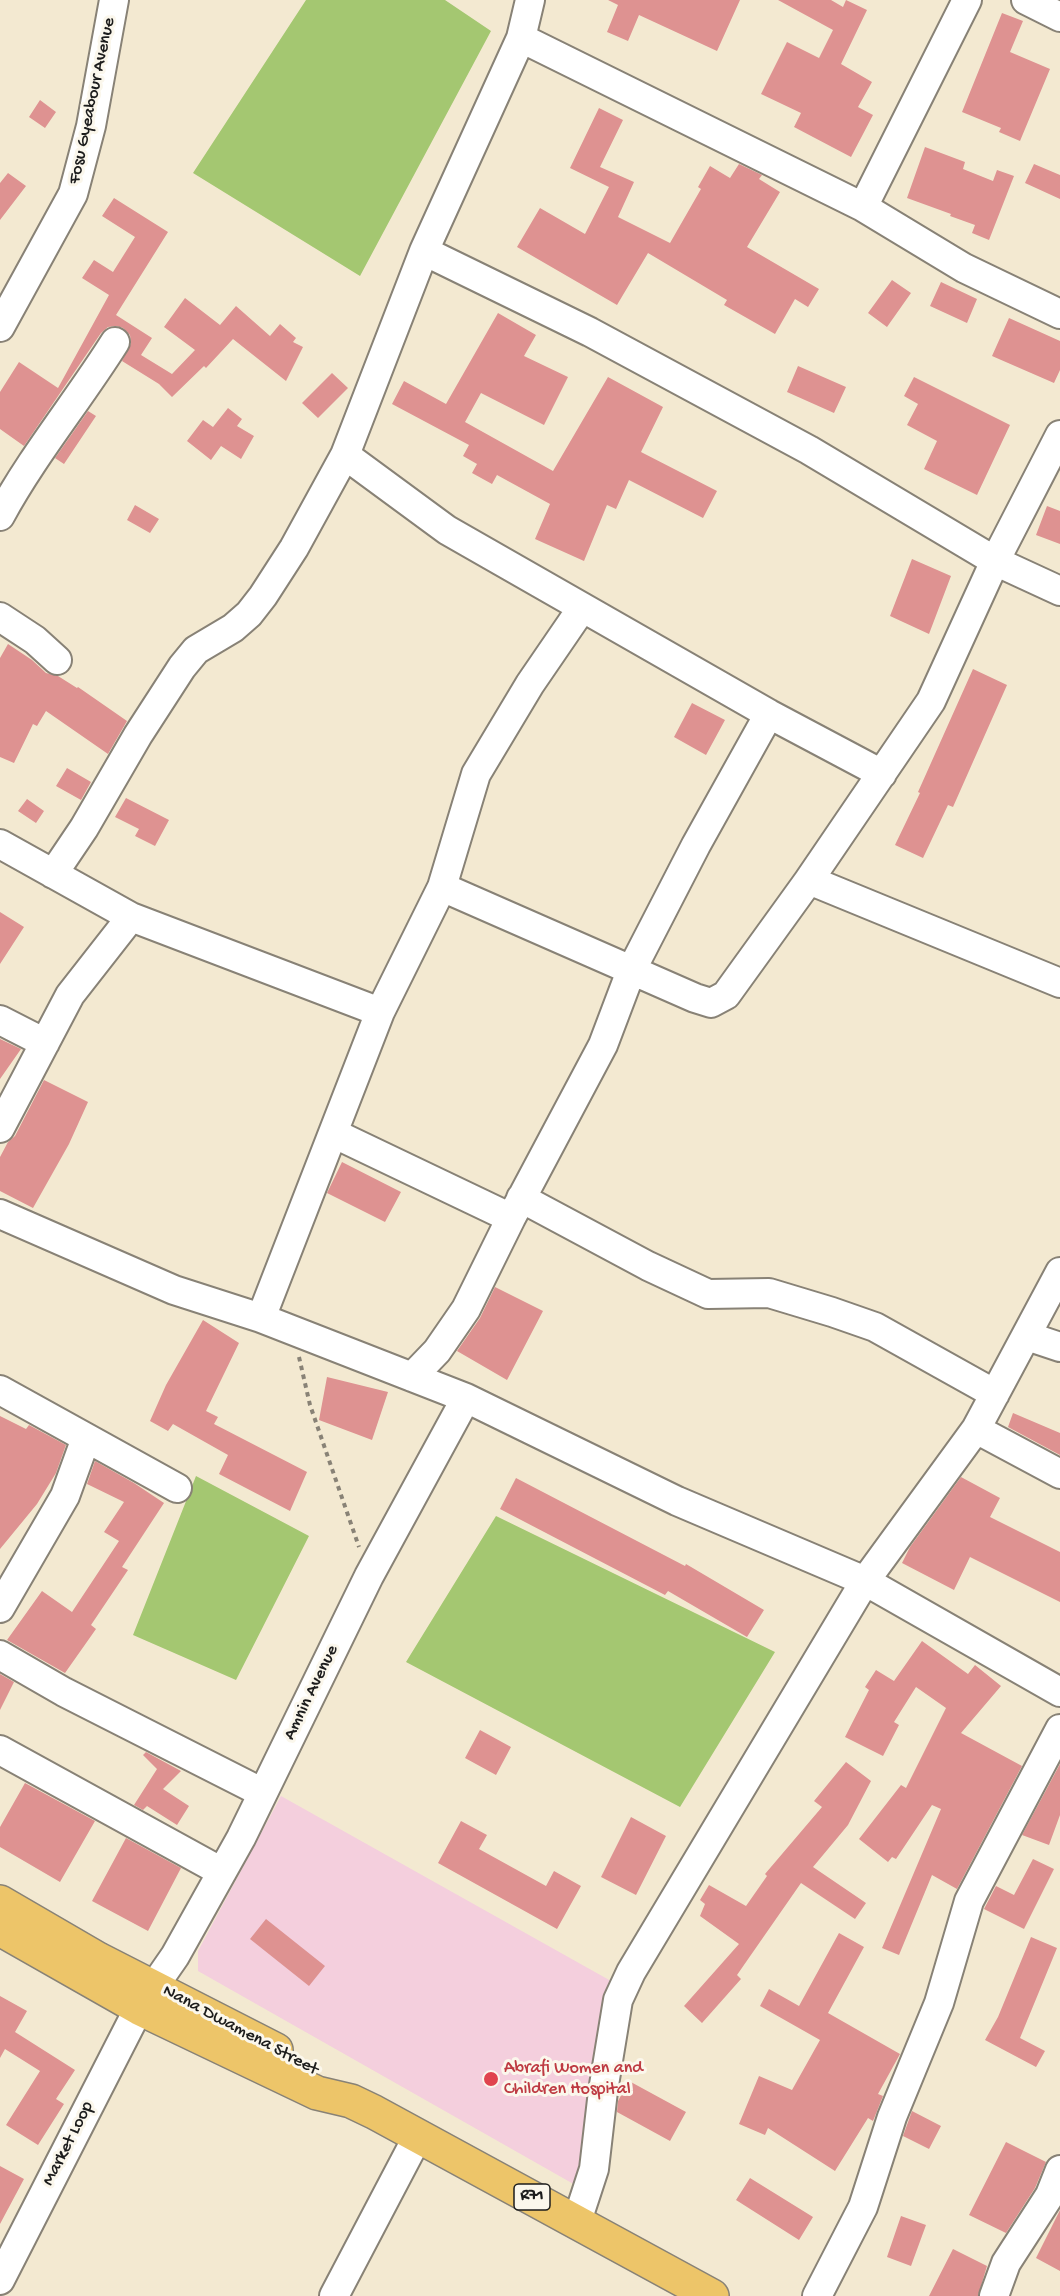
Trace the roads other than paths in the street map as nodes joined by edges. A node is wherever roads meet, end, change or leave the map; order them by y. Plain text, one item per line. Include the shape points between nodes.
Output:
1 (114, 0) edge
2 (530, 0) edge
3 (967, 0) edge
4 (1026, 0) edge
5 (1060, 17) edge
6 (521, 38) junction
7 (863, 207) junction
8 (424, 251) junction
9 (1060, 314) edge
10 (0, 327) edge
11 (115, 342) dead end
12 (1060, 435) edge
13 (345, 454) junction
14 (0, 516) edge
15 (995, 561) junction
16 (1060, 591) edge
17 (582, 608) junction
18 (0, 617) edge
19 (57, 660) dead end
20 (769, 714) junction
21 (882, 774) junction
22 (0, 844) edge
23 (53, 874) junction
24 (809, 880) junction
25 (442, 887) junction
26 (131, 917) junction
27 (631, 971) junction
28 (1060, 983) edge
29 (380, 1012) junction
30 (0, 1020) edge
31 (45, 1043) junction
32 (0, 1128) edge
33 (333, 1133) junction
34 (516, 1208) junction
35 (0, 1214) edge
36 (1060, 1272) edge
37 (261, 1318) junction
38 (1027, 1336) junction
39 (1060, 1347) edge
40 (412, 1377) junction
41 (0, 1390) edge
42 (995, 1394) junction
43 (466, 1398) junction
44 (976, 1429) junction
45 (86, 1438) junction
46 (1060, 1474) edge
47 (177, 1488) dead end
48 (865, 1581) junction
49 (0, 1608) edge
50 (0, 1655) edge
51 (1060, 1692) edge
52 (1060, 1729) edge
53 (0, 1750) edge
54 (263, 1793) junction
55 (222, 1872) junction
56 (0, 1902) edge
57 (0, 1929) edge
58 (147, 1997) junction
59 (418, 2136) junction
60 (1060, 2170) edge
61 (577, 2222) junction
62 (0, 2280) edge
63 (334, 2296) edge
64 (712, 2296) edge
65 (817, 2296) edge
66 (994, 2296) edge

1 - 10 street, Fosu Gyeabour Avenue via 87,147 73,194
2 - 6 street
3 - 7 street
4 - 5 street
6 - 7 street
6 - 8 street
7 - 9 street via 964,268
8 - 13 street
8 - 15 street via 590,332 778,433
11 - 14 street
12 - 15 street
13 - 17 street via 447,530
13 - 23 street via 263,596 249,614 196,650 182,667
15 - 16 street
15 - 21 street via 931,701
17 - 20 street
17 - 25 street via 476,774
18 - 19 street
20 - 21 street
20 - 27 street
21 - 24 street
22 - 23 street
23 - 26 street
24 - 27 street via 726,995 711,1003
24 - 28 street
25 - 27 street
25 - 29 street
26 - 29 street
26 - 31 street via 70,995
27 - 34 street via 603,1045
29 - 33 street
30 - 31 street
31 - 32 street
33 - 34 street
33 - 37 street
34 - 40 street via 466,1309 437,1351
34 - 42 street via 708,1294 769,1293 875,1327
35 - 37 street via 174,1290
36 - 38 street
37 - 40 street
38 - 39 street
38 - 42 street
40 - 43 street
41 - 45 street
42 - 44 street
43 - 48 street via 677,1501
43 - 54 street, Amnin Avenue via 369,1576
44 - 46 street
44 - 48 street
45 - 47 street
45 - 49 street via 65,1496
48 - 51 street
48 - 61 street via 631,1972 618,2000 594,2169
50 - 54 street via 64,1692
52 - 65 street via 969,1901 939,2003 892,2117 863,2207
53 - 55 street
54 - 55 street, Amnin Avenue
55 - 58 street, Amnin Avenue
56 - 58 main road, Nana Dwamena Street / R71 via 98,1959
57 - 58 main road, Nana Dwamena Street / R71
58 - 59 main road, Nana Dwamena Street / R71 via 317,2093 351,2101
58 - 62 street, Market Loop
59 - 61 main road, R71
59 - 63 street
60 - 66 street via 1050,2195 1006,2263
61 - 64 main road, R71

